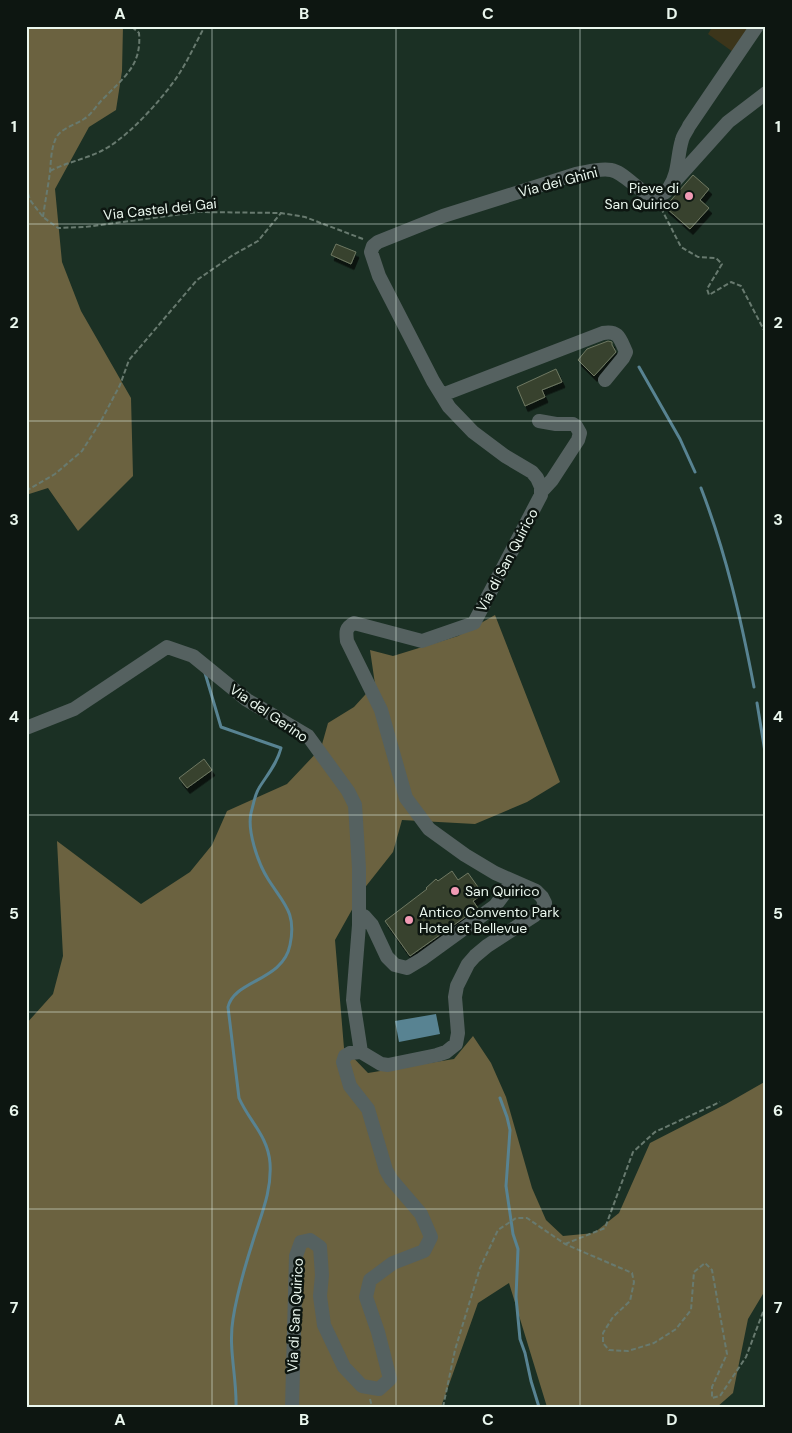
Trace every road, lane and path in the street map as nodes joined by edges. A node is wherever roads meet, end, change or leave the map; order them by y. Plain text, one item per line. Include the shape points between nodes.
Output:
1 (131, 26) edge
2 (205, 26) edge
3 (758, 26) edge
4 (766, 94) edge
5 (50, 171) junction
6 (26, 186) edge
7 (664, 192) junction
8 (281, 213) junction
9 (43, 217) junction
10 (375, 244) junction
11 (766, 334) edge
12 (605, 380) dead end
13 (442, 395) junction
14 (539, 421) dead end
15 (26, 491) edge
16 (541, 492) junction
17 (26, 728) edge
18 (509, 880) junction
19 (359, 915) junction
20 (360, 1052) junction
21 (720, 1102) dead end
22 (565, 1244) junction
23 (766, 1304) edge
24 (292, 1407) edge
25 (444, 1407) edge

1 - 5 path via 139,33 137,57 123,80 86,118 56,137
2 - 5 path via 175,80 127,133 96,153
3 - 7 street via 689,126 682,140 677,172
4 - 7 street via 728,122
5 - 9 path
6 - 9 path, Via Castel dei Gai via 30,200
7 - 10 street, Via dei Ghini via 653,196 646,194 626,177 612,170 598,169 443,216
7 - 11 path via 662,210 681,247 698,257 716,258 722,264 707,289 710,295 731,282 741,286
8 - 9 path, Via Castel dei Gai via 198,212 58,228
8 - 10 path, Via Castel dei Gai via 305,217
8 - 15 path via 258,241 197,280 130,360 120,385 82,451 55,474
10 - 13 street, Via di San Quirico via 371,252 379,276
12 - 13 street via 626,352 619,337 610,332
13 - 16 street, Via di San Quirico via 473,432 532,472
14 - 16 street via 572,424 580,432 563,464
16 - 18 street, Via di San Quirico via 474,623 422,640 354,623 346,632 347,641 381,710 406,798 428,829
17 - 19 street, Via del Gerino via 74,709 167,647 194,656 247,700 308,736 348,791 354,805
18 - 19 street via 495,906 407,968 395,965 387,957 372,925
18 - 20 street, Via di San Quirico via 536,891 544,903 535,915 487,946 468,964 455,997 456,1044 437,1055 388,1065
19 - 20 street, Via del Gerino via 353,1000
20 - 24 street, Via di San Quirico via 350,1053 343,1062 350,1086 368,1109 386,1170 421,1214 430,1238 424,1251 393,1263 370,1280 366,1297 390,1379 379,1390 362,1386 336,1353 324,1325 320,1296 320,1247 310,1240 301,1242 296,1256
21 - 22 path via 655,1132 633,1152 604,1228
22 - 23 path via 632,1273 634,1282 630,1301 613,1317 603,1333 602,1343 609,1350 628,1351 654,1343 676,1329 690,1310 694,1272 705,1264 712,1270 727,1354 712,1387 712,1398 720,1396 746,1357
22 - 25 path via 527,1218 516,1218 498,1230 480,1268 458,1341

